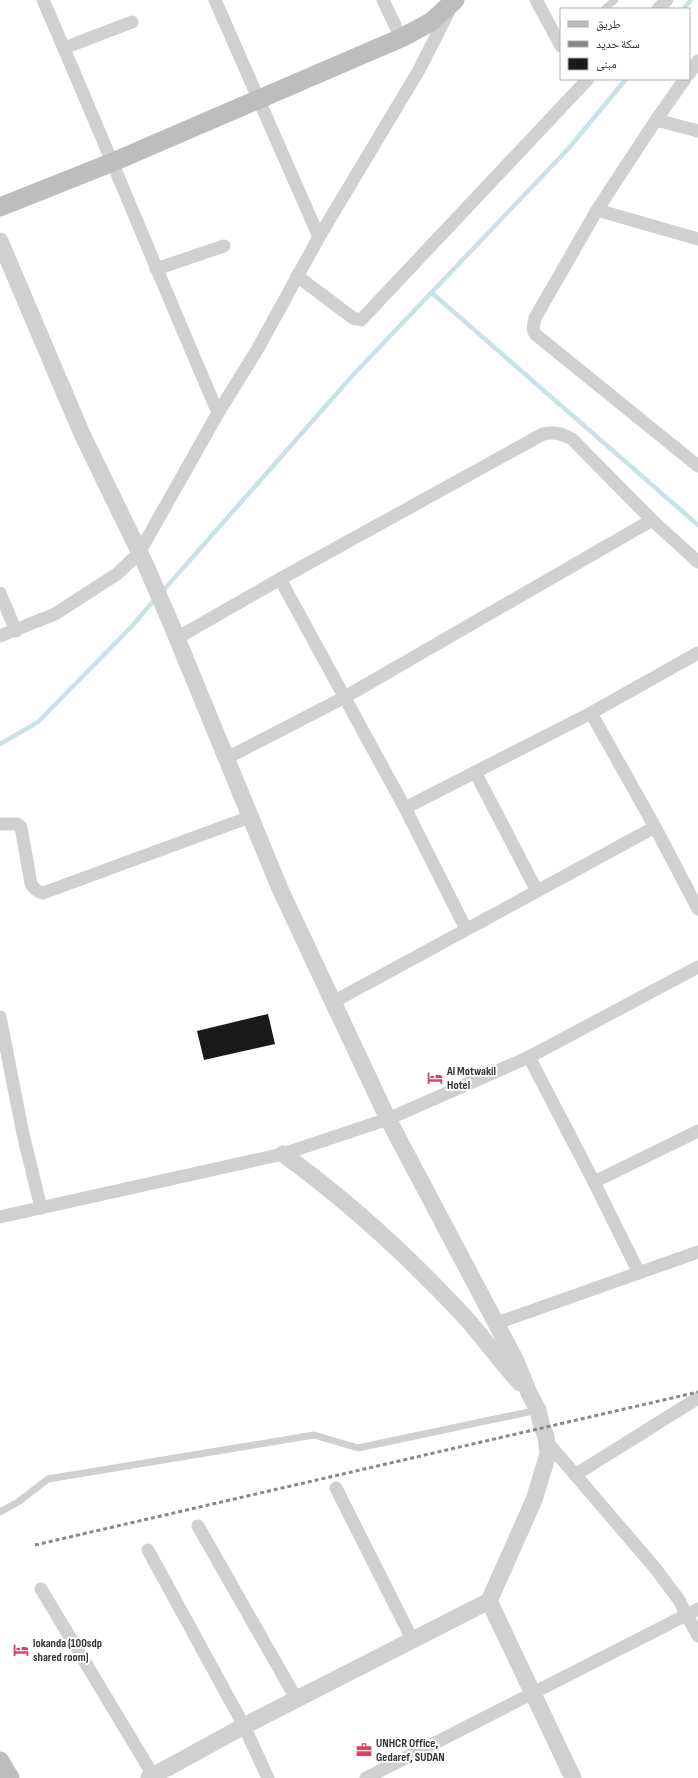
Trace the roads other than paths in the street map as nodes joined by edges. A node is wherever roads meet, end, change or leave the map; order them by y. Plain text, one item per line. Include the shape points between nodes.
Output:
1 (44, 0) edge
2 (215, 0) edge
3 (384, 0) edge
4 (536, 0) edge
5 (615, 0) edge
6 (667, 0) edge
7 (454, 2) edge
8 (605, 8) edge
9 (659, 8) edge
10 (132, 22) dead end
11 (401, 38) junction
12 (560, 44) edge
13 (64, 48) junction
14 (698, 61) edge
15 (690, 73) edge
16 (684, 80) edge
17 (583, 81) edge
18 (258, 98) junction
19 (656, 120) junction
20 (698, 132) edge
21 (113, 162) junction
22 (0, 207) edge
23 (597, 210) junction
24 (319, 236) junction
25 (698, 238) edge
26 (0, 241) edge
27 (224, 246) dead end
28 (156, 269) junction
29 (297, 276) junction
30 (218, 414) junction
31 (698, 466) edge
32 (652, 520) junction
33 (139, 553) junction
34 (698, 562) edge
35 (280, 579) junction
36 (0, 593) edge
37 (16, 631) junction
38 (174, 632) junction
39 (0, 636) edge
40 (698, 653) edge
41 (345, 697) junction
42 (591, 713) junction
43 (227, 758) junction
44 (475, 772) junction
45 (405, 808) junction
46 (250, 817) junction
47 (0, 824) edge
48 (655, 827) junction
49 (536, 891) junction
50 (698, 910) edge
51 (466, 929) junction
52 (698, 967) edge
53 (333, 1002) junction
54 (0, 1017) edge
55 (529, 1057) junction
56 (388, 1119) junction
57 (698, 1131) edge
58 (283, 1154) junction
59 (594, 1182) junction
60 (41, 1208) junction
61 (0, 1217) edge
62 (698, 1252) edge
63 (639, 1273) junction
64 (497, 1323) junction
65 (529, 1393) junction
66 (698, 1398) edge
67 (538, 1410) junction
68 (548, 1443) junction
69 (575, 1475) junction
70 (336, 1488) dead end
71 (0, 1512) edge
72 (198, 1526) dead end
73 (148, 1550) dead end
74 (41, 1589) dead end
75 (489, 1601) junction
76 (693, 1612) edge
77 (698, 1636) edge
78 (413, 1641) junction
79 (532, 1692) junction
80 (297, 1700) junction
81 (244, 1726) junction
82 (0, 1761) edge
83 (151, 1777) edge
84 (10, 1778) edge
85 (268, 1778) edge
86 (366, 1778) edge
87 (573, 1778) edge

1 - 13 street
2 - 18 street
3 - 11 street
4 - 12 street
5 - 8 lane
6 - 9 street
7 - 11 main road via 431,22
7 - 24 street via 419,70
10 - 13 street
11 - 18 main road
13 - 21 street
14 - 15 street
16 - 19 street
17 - 29 street via 361,320 353,318
18 - 21 main road
18 - 24 street
19 - 20 street
19 - 23 street
21 - 22 main road
21 - 28 street
23 - 25 street
23 - 31 street via 535,318 533,329 535,334
24 - 29 street
26 - 33 street via 82,434
27 - 28 street
28 - 30 street
29 - 30 street via 257,350
30 - 33 street
32 - 34 street
32 - 35 street via 572,439 553,432 543,434
32 - 41 street
33 - 37 street via 118,574 74,602 55,614
33 - 38 street
35 - 38 street
35 - 41 street
36 - 37 street
37 - 39 street
38 - 43 street
40 - 42 street
41 - 43 street
41 - 45 street
42 - 44 street
42 - 48 street
43 - 46 street
44 - 45 street
44 - 49 street
45 - 51 street
46 - 47 street via 43,893 34,889 31,884 21,827 17,824
46 - 53 street via 280,889
48 - 49 street
48 - 50 street
49 - 51 street
51 - 53 street
52 - 55 street
53 - 56 street
54 - 60 street via 23,1134
55 - 56 street
55 - 59 street
56 - 58 street
56 - 64 street
57 - 59 street
58 - 60 street
58 - 65 street via 316,1177 361,1215 425,1276 464,1316
59 - 63 street
60 - 61 street
62 - 63 street
63 - 64 street
64 - 65 street
65 - 67 street
66 - 69 street
67 - 68 street
67 - 71 lane via 358,1448 314,1435 48,1479
68 - 69 street
68 - 75 street via 548,1454 534,1500
69 - 76 street
70 - 78 street
72 - 80 street
73 - 81 street
74 - 83 street
75 - 78 street
75 - 79 street
76 - 77 street
76 - 79 street
78 - 80 street
79 - 86 street
79 - 87 street
80 - 81 street
81 - 83 street
81 - 85 street
82 - 84 main road

